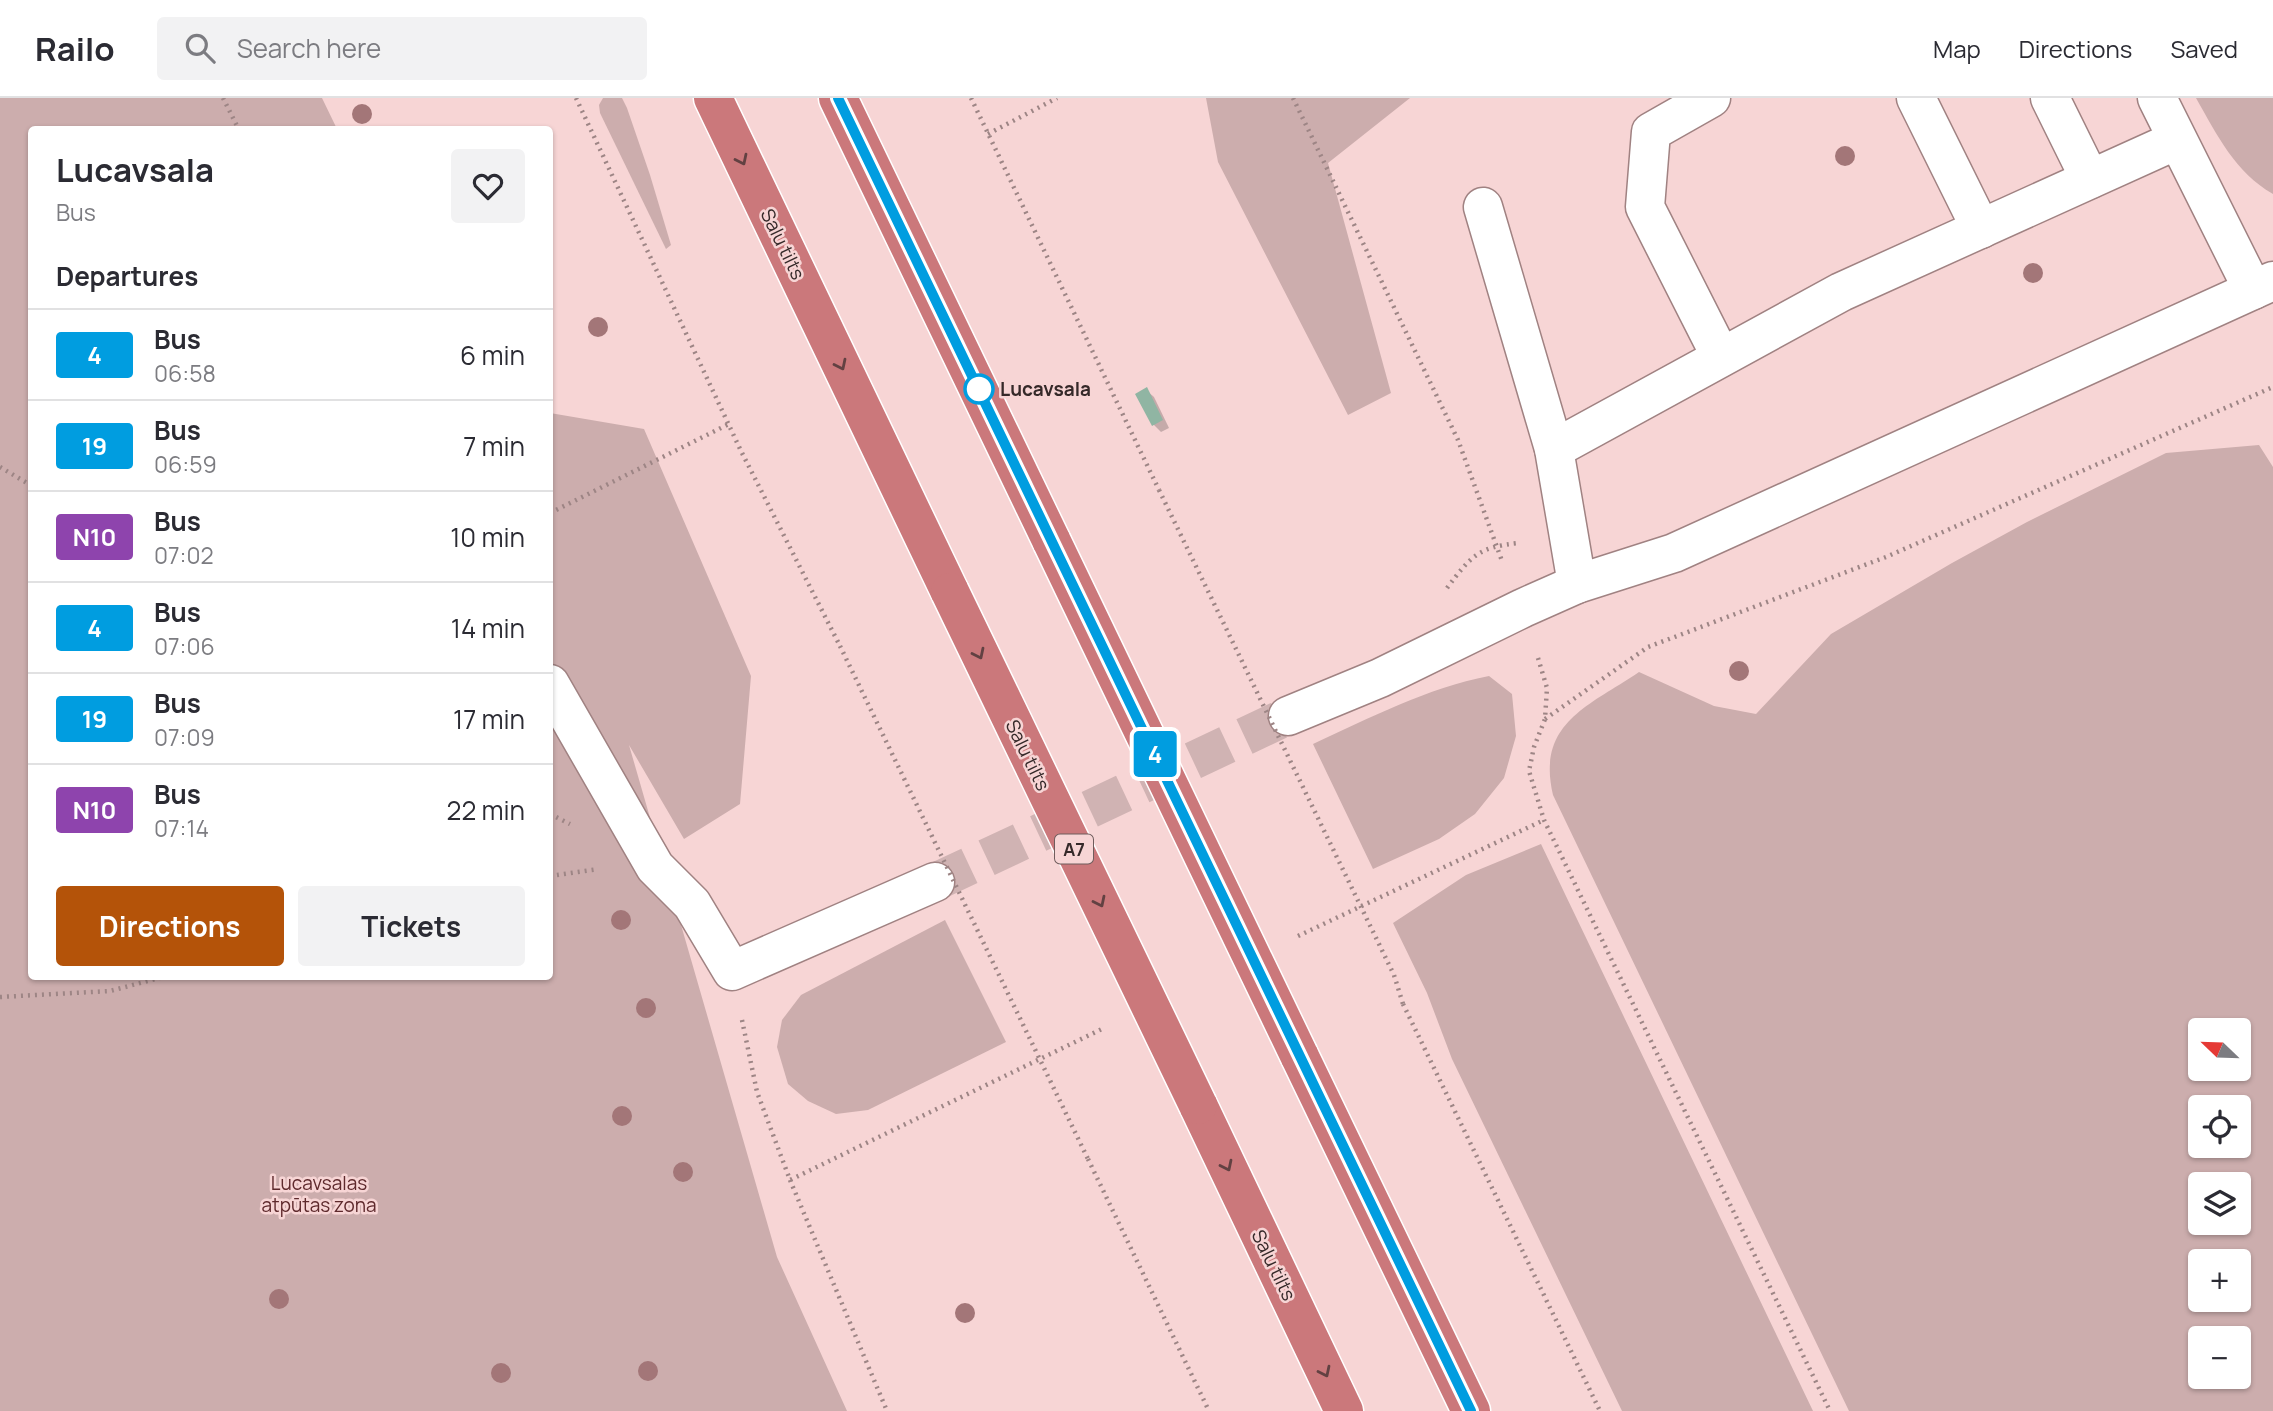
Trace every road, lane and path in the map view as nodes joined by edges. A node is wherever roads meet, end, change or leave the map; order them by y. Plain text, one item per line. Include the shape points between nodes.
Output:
1 (223, 98) edge
2 (576, 98) edge
3 (713, 98) edge
4 (838, 98) edge
5 (971, 98) edge
6 (1057, 98) edge
7 (1293, 98) edge
8 (1712, 98) edge
9 (1916, 98) edge
10 (2050, 98) edge
11 (2157, 98) edge
12 (237, 126) edge
13 (988, 134) junction
14 (2177, 140) junction
15 (2091, 179) junction
16 (1483, 208) dead end
17 (1982, 229) junction
18 (2263, 285) edge
19 (1721, 357) junction
20 (2273, 387) edge
21 (729, 424) junction
22 (1554, 449) junction
23 (0, 467) edge
24 (28, 483) edge
25 (553, 512) edge
26 (1577, 584) junction
27 (1523, 608) junction
28 (553, 689) edge
29 (1288, 716) tunnel mouth
30 (1545, 719) junction
31 (1544, 820) junction
32 (935, 881) tunnel mouth
33 (1294, 938) dead end
34 (732, 971) junction
35 (152, 980) edge
36 (0, 997) edge
37 (1109, 1025) dead end
38 (790, 1180) junction
39 (887, 1411) edge
40 (1209, 1411) edge
41 (1344, 1411) edge
42 (1471, 1411) edge
43 (1600, 1411) edge
44 (1830, 1411) edge

1 - 12 path
2 - 21 path
3 -> 41 highway, Salu tilts / A7, bridge
4 - 42 highway, bridge
5 - 13 path
6 - 13 path
7 - 27 path via 1458,440 1494,545
8 - 19 street via 1651,132 1645,207
9 - 17 street
10 - 15 street
11 - 14 street
13 - 43 path, bridge
14 - 15 street
14 - 18 street
15 - 17 street
16 - 22 street
17 - 19 street via 1841,292
18 - 26 street via 1674,553
19 - 22 street
20 - 30 path via 1886,557 1648,647
21 - 25 path
21 - 40 path, bridge
22 - 26 street
23 - 24 path
26 - 27 street
27 - 29 street via 1380,678
27 - 30 path via 1547,688
28 - 34 street via 655,867 692,904
30 - 31 path via 1529,771
31 - 33 path
31 - 44 path
32 - 34 street
34 - 38 path via 757,1092
35 - 36 path via 110,991
37 - 38 path
38 - 39 path

